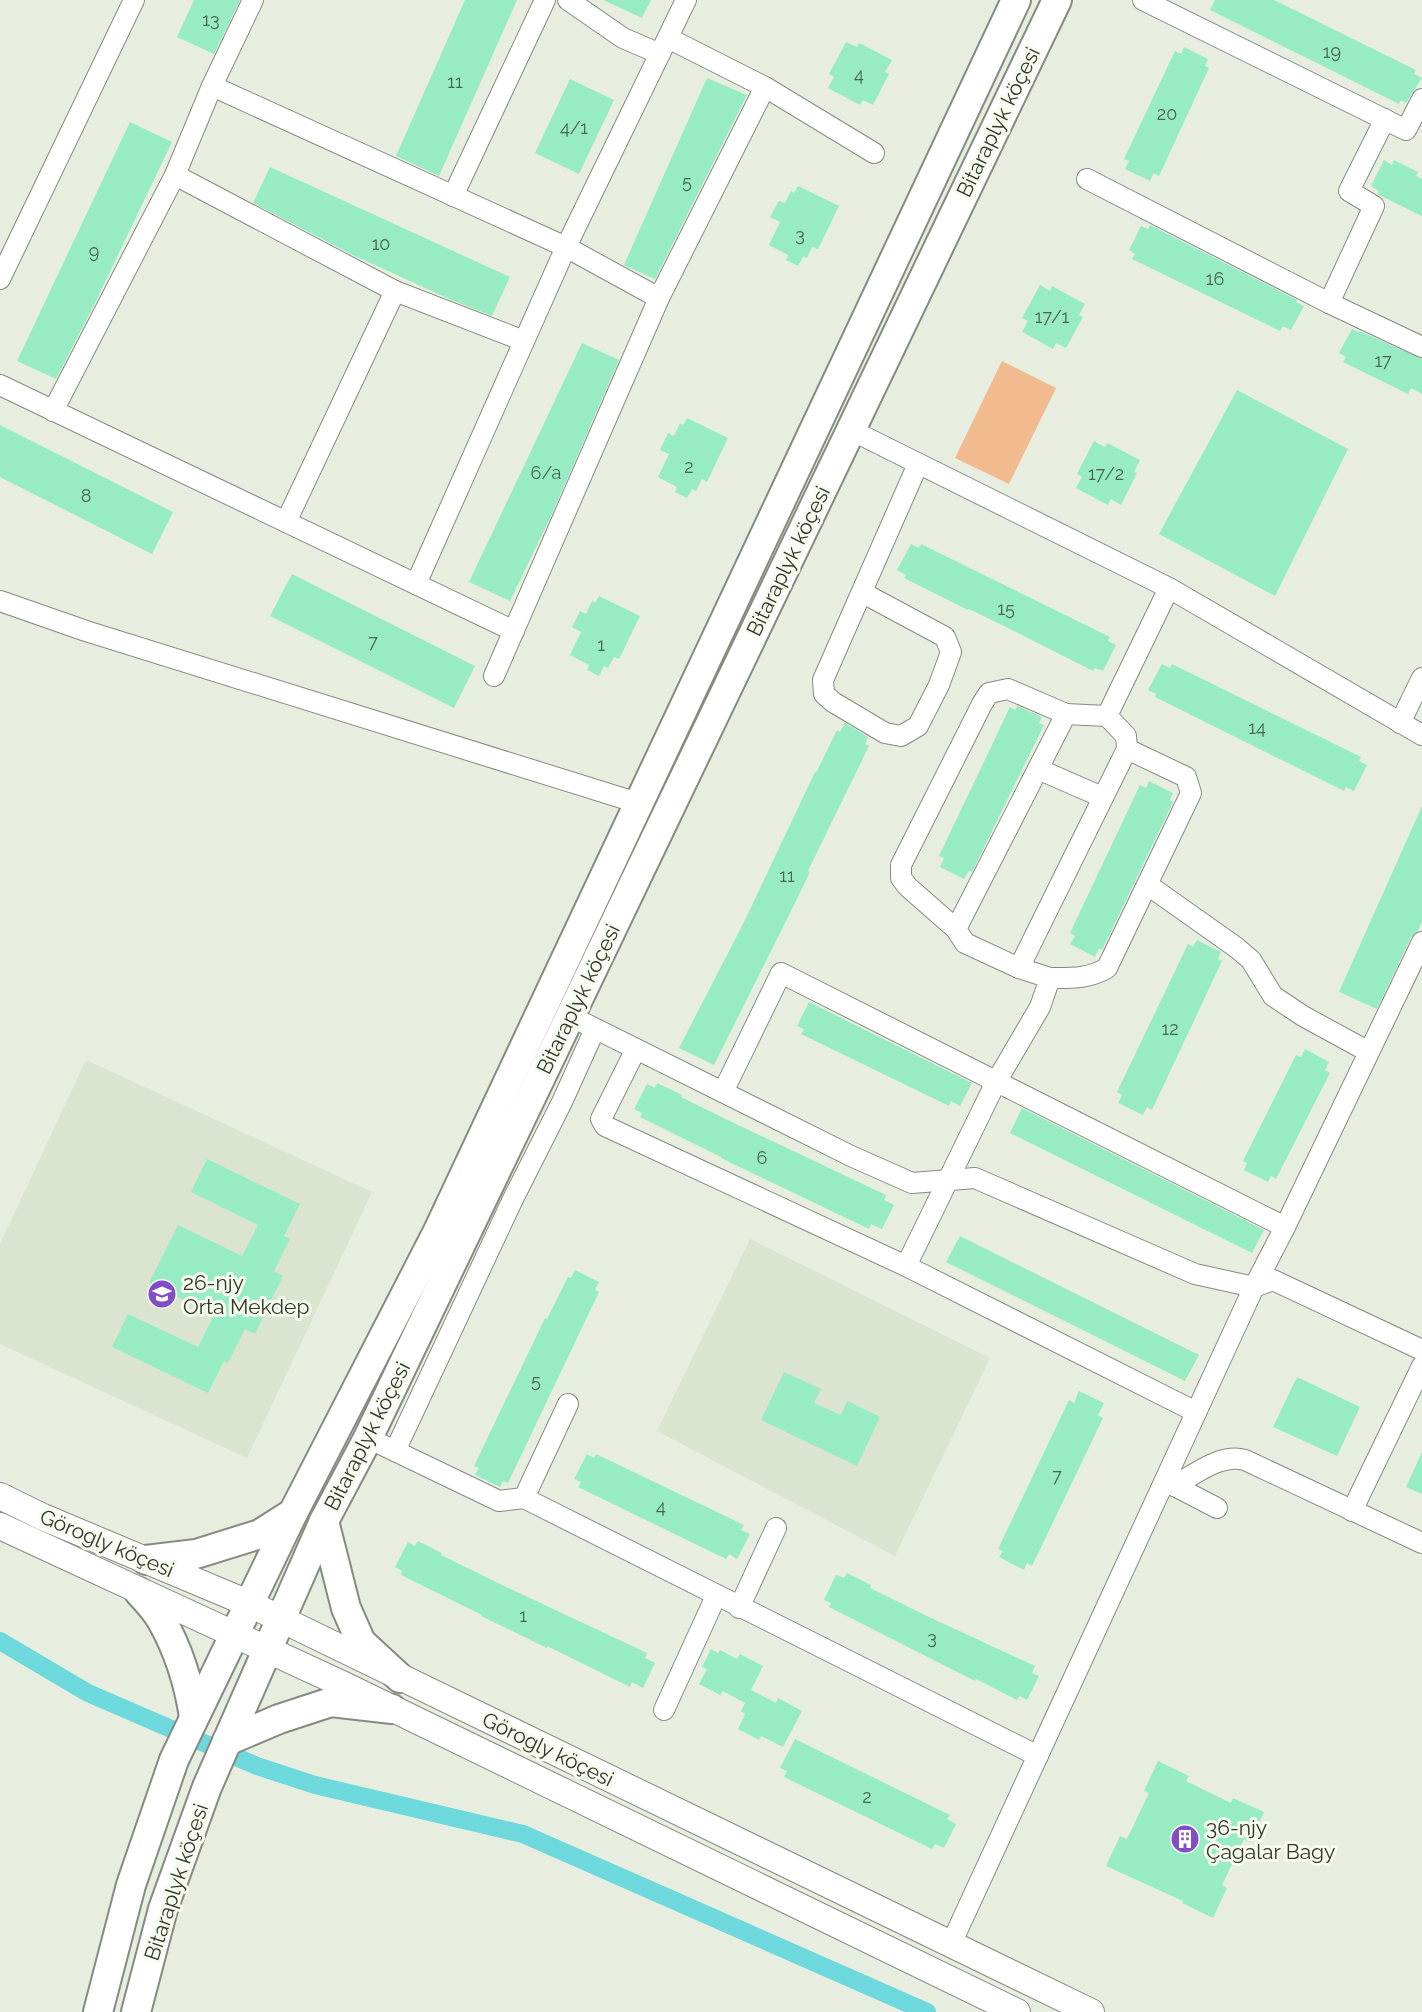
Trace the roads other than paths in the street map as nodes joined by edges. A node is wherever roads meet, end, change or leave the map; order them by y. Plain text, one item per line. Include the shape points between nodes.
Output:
1 (134, 0) edge
2 (253, 0) edge
3 (544, 0) edge
4 (567, 0) edge
5 (686, 0) edge
6 (1016, 0) edge
7 (1057, 0) edge
8 (1143, 0) edge
9 (664, 46) junction
10 (212, 86) junction
11 (765, 87) junction
12 (1422, 99) edge
13 (1384, 119) junction
14 (874, 153) dead end
15 (175, 175) junction
16 (1087, 179) dead end
17 (453, 196) junction
18 (566, 247) junction
19 (0, 279) edge
20 (395, 291) junction
21 (659, 298) junction
22 (1329, 303) junction
23 (524, 341) junction
24 (1422, 347) edge
25 (0, 385) edge
26 (53, 411) junction
27 (851, 430) junction
28 (918, 464) junction
29 (286, 522) junction
30 (416, 584) junction
31 (1169, 588) junction
32 (863, 593) junction
33 (0, 600) edge
34 (514, 631) junction
35 (494, 676) dead end
36 (1422, 678) edge
37 (1066, 714) junction
38 (1107, 716) junction
39 (1400, 723) junction
40 (1422, 735) edge
41 (1127, 748) junction
42 (1038, 769) junction
43 (1102, 796) junction
44 (638, 803) junction
45 (1148, 885) junction
46 (956, 929) junction
47 (1422, 942) edge
48 (1019, 968) junction
49 (1050, 978) junction
50 (570, 1016) junction
51 (595, 1029) junction
52 (636, 1049) junction
53 (1369, 1052) junction
54 (996, 1082) junction
55 (723, 1092) junction
56 (948, 1180) junction
57 (1284, 1227) junction
58 (906, 1266) junction
59 (1254, 1287) junction
60 (1422, 1350) edge
61 (1422, 1366) edge
62 (568, 1404) dead end
63 (1196, 1412) junction
64 (368, 1438) junction
65 (395, 1451) junction
66 (1169, 1483) junction
67 (0, 1496) edge
68 (524, 1498) junction
69 (1218, 1508) dead end
70 (1352, 1511) junction
71 (293, 1513) junction
72 (324, 1521) junction
73 (0, 1526) edge
74 (776, 1528) dead end
75 (1422, 1544) edge
76 (146, 1560) junction
77 (139, 1592) junction
78 (716, 1596) junction
79 (250, 1604) junction
80 (740, 1608) junction
81 (281, 1619) junction
82 (236, 1635) junction
83 (267, 1650) junction
84 (400, 1678) junction
85 (196, 1705) junction
86 (392, 1709) junction
87 (664, 1710) dead end
88 (240, 1729) junction
89 (1038, 1756) junction
90 (951, 1944) junction
91 (98, 2012) edge
92 (136, 2012) edge
93 (1017, 2012) edge
94 (1091, 2012) edge

1 - 19 street
2 - 10 street
3 - 17 street
4 - 9 street via 623,38
5 - 9 street
6 - 44 highway, Bitaraplyk köçesi
7 - 27 highway, Bitaraplyk köçesi
8 - 13 street
9 - 11 street
9 - 18 street
10 - 15 street
10 - 17 street
11 - 14 street
11 - 21 street
12 - 13 street via 1406,130
13 - 22 street via 1349,191 1374,206
15 - 20 street
15 - 26 street
16 - 22 street
17 - 18 street
18 - 21 street
18 - 23 street
20 - 23 street
20 - 29 street
21 - 34 street
22 - 24 street
23 - 30 street
25 - 26 street
26 - 29 street
27 - 28 street
27 - 50 highway, Bitaraplyk köçesi
28 - 31 street
28 - 32 street
29 - 30 street
30 - 34 street
31 - 38 street
31 - 39 street
32 - 32 street via 945,637 951,652 918,726 901,736 885,733 824,694 823,680
33 - 44 street via 97,635
34 - 35 street
36 - 39 street
37 - 38 street
37 - 42 street
37 - 46 street via 1008,689 989,693 982,704 901,865 901,878 908,887
38 - 41 street via 1126,736
39 - 40 street
41 - 43 street
41 - 45 street via 1186,777 1191,794
42 - 43 street
42 - 46 street
43 - 48 street
44 - 71 highway, Bitaraplyk köçesi via 438,1230
45 - 49 street via 1107,968 1078,978
45 - 53 street via 1251,960 1273,996
46 - 48 street via 965,943
47 - 53 street
48 - 49 street
49 - 54 street via 1040,1006
50 - 51 street
50 - 64 highway, Bitaraplyk köçesi
51 - 52 street
51 - 65 street
52 - 55 street
52 - 58 street via 602,1119 605,1126
53 - 57 street
54 - 55 street via 781,973
54 - 56 street
54 - 57 street
55 - 56 street via 912,1183
56 - 58 street
56 - 59 street via 975,1178 1194,1274
57 - 59 street
58 - 63 street
59 - 60 street via 1273,1280
59 - 63 street
61 - 70 street
62 - 68 street
63 - 66 street
64 - 65 street
64 - 72 highway, Bitaraplyk köçesi
65 - 68 street via 499,1501
66 - 69 street
66 - 70 street via 1236,1458
66 - 89 street
67 - 76 main road, Görogly köçesi
68 - 78 street
70 - 75 street
71 - 76 highway via 260,1534 196,1554
71 - 79 highway, Bitaraplyk köçesi
72 - 81 highway, Bitaraplyk köçesi
72 - 84 highway via 346,1608 361,1642
73 - 77 main road, Görogly köçesi
74 - 80 street
76 - 79 main road, Görogly köçesi
77 - 82 main road, Görogly köçesi
77 - 85 highway via 162,1619
78 - 80 street
78 - 87 street
79 - 81 main road, Görogly köçesi
79 - 82 highway, Bitaraplyk köçesi
80 - 89 street
81 - 83 highway, Bitaraplyk köçesi
81 - 84 main road, Görogly köçesi
82 - 83 main road, Görogly köçesi
82 - 85 highway, Bitaraplyk köçesi
83 - 86 main road, Görogly köçesi
83 - 88 highway, Bitaraplyk köçesi
84 - 90 main road, Görogly köçesi
85 - 91 highway, Bitaraplyk köçesi via 131,1885
86 - 88 highway via 331,1702
86 - 93 main road, Görogly köçesi
88 - 92 highway, Bitaraplyk köçesi via 212,1774 163,1909
89 - 90 street
90 - 94 main road, Görogly köçesi

